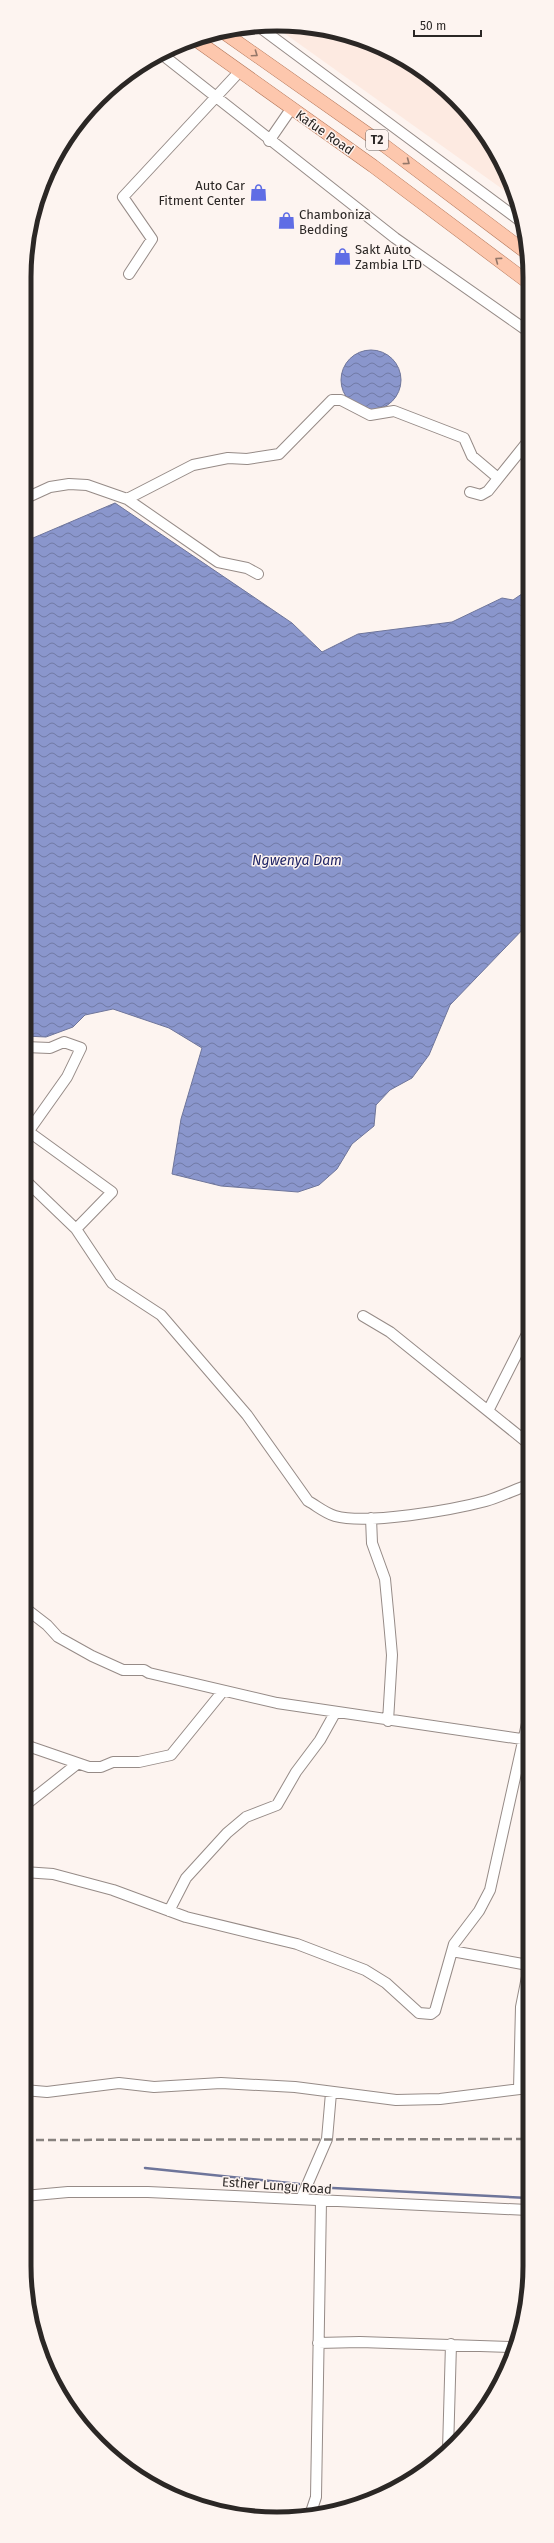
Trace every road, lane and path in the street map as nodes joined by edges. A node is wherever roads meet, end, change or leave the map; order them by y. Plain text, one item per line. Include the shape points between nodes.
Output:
1 (266, 32) edge
2 (229, 36) edge
3 (200, 43) edge
4 (166, 57) edge
5 (240, 71) junction
6 (216, 98) junction
7 (291, 109) junction
8 (269, 141) junction
9 (516, 218) edge
10 (521, 249) edge
11 (129, 274) dead end
12 (523, 278) edge
13 (523, 328) edge
14 (523, 447) edge
15 (498, 478) junction
16 (470, 492) dead end
17 (31, 496) edge
18 (127, 499) junction
19 (258, 574) dead end
20 (31, 1047) edge
21 (31, 1125) edge
22 (31, 1133) edge
23 (31, 1186) edge
24 (76, 1229) junction
25 (363, 1316) dead end
26 (523, 1342) edge
27 (488, 1411) junction
28 (523, 1440) edge
29 (523, 1487) edge
30 (371, 1518) junction
31 (31, 1612) edge
32 (223, 1691) junction
33 (335, 1713) junction
34 (388, 1721) junction
35 (523, 1739) edge
36 (31, 1747) edge
37 (523, 1752) edge
38 (77, 1764) junction
39 (31, 1800) edge
40 (31, 1872) edge
41 (169, 1911) junction
42 (452, 1951) junction
43 (523, 1964) edge
44 (523, 1994) edge
45 (523, 2068) edge
46 (523, 2089) edge
47 (31, 2091) edge
48 (331, 2093) junction
49 (31, 2195) edge
50 (301, 2199) junction
51 (321, 2201) junction
52 (523, 2210) edge
53 (318, 2343) junction
54 (451, 2344) junction
55 (509, 2347) edge
56 (448, 2443) edge
57 (312, 2509) edge

1 - 9 street
2 -> 10 main road, Kafue Road / T2 via 385,146
3 - 5 main road, Kafue Road / T2
4 - 6 street
5 - 6 street
5 - 7 main road, Kafue Road / T2
6 - 8 street
6 - 11 street via 123,197 152,239
7 - 8 street
12 -> 7 main road, Kafue Road / T2 via 373,166
8 - 13 street via 395,238
14 - 15 street
15 - 16 street via 482,495
15 - 18 street via 472,456 464,438 408,419 394,411 370,415 341,400 332,400 279,454 247,459 228,458 193,466
17 - 18 street via 50,486 69,484 87,485
18 - 19 street via 218,562 247,568
20 - 21 street via 50,1048 64,1042 81,1048 67,1077
22 - 24 street via 112,1192
23 - 24 street
24 - 30 street via 112,1283 161,1315 242,1409 308,1501 333,1516 348,1519
25 - 27 street via 390,1332
26 - 27 street
27 - 28 street
29 - 30 street via 486,1501 418,1514
30 - 34 street via 372,1543 385,1579 392,1655
31 - 32 street via 48,1625 58,1637 123,1670 144,1670
32 - 33 street
32 - 38 street via 171,1755 139,1762 113,1762 95,1768
33 - 34 street
33 - 41 street via 277,1804 246,1817 227,1833 186,1878
34 - 35 street
36 - 38 street
37 - 42 street via 490,1890 479,1911 462,1930
38 - 39 street
40 - 41 street via 53,1874 113,1890
41 - 42 street via 221,1927 297,1944 365,1970 424,2015 435,2011
42 - 43 street
44 - 45 street via 520,2007
46 - 48 street via 440,2099 396,2100
47 - 48 street via 47,2092 119,2083 154,2087 220,2083 295,2087
48 - 50 street via 327,2139
49 - 50 street, Esther Lungu Road via 68,2192 141,2192
50 - 51 street, Esther Lungu Road
51 - 52 street, Esther Lungu Road
51 - 53 street
53 - 54 street
53 - 57 street via 316,2497
54 - 55 street
54 - 56 street

